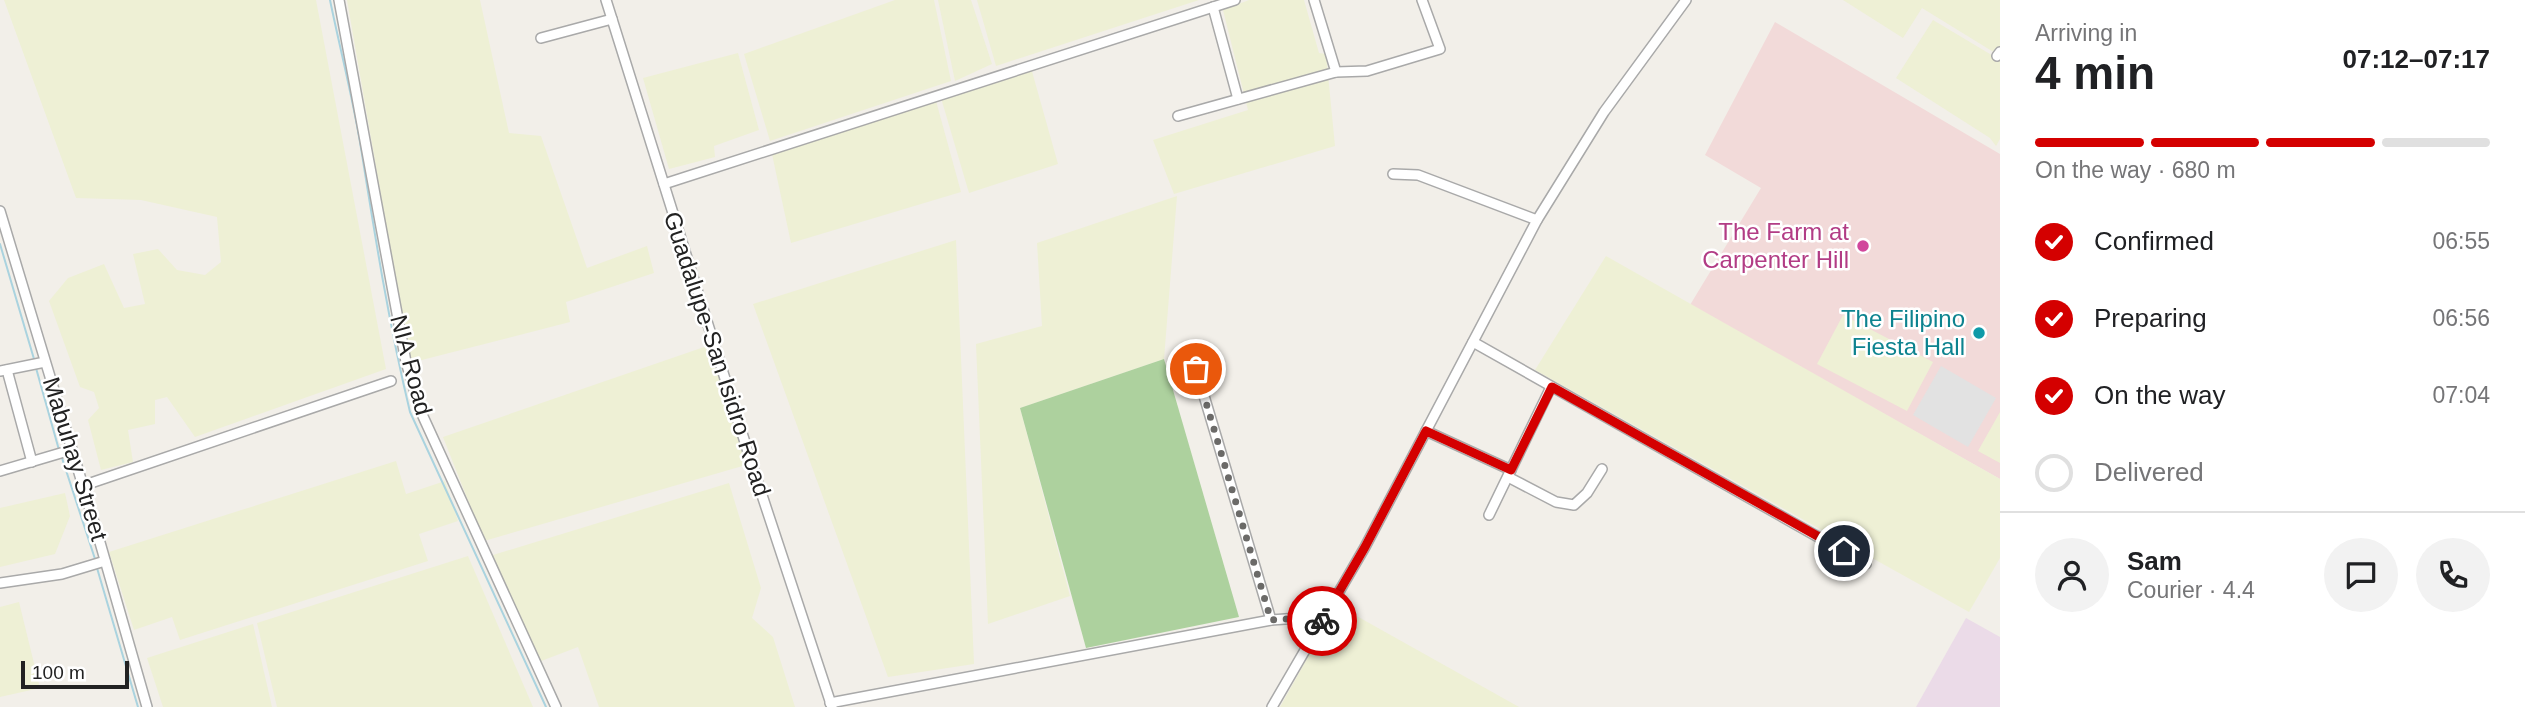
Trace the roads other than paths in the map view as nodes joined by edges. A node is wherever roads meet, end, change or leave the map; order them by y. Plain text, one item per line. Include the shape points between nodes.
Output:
1 (339, 0) edge
2 (606, 0) edge
3 (1235, 0) edge
4 (1314, 0) edge
5 (1422, 0) edge
6 (1686, 0) edge
7 (1213, 7) junction
8 (612, 19) junction
9 (541, 38) dead end
10 (1336, 72) junction
11 (1238, 99) junction
12 (1178, 116) dead end
13 (1393, 174) dead end
14 (664, 184) junction
15 (0, 211) edge
16 (1538, 220) junction
17 (1473, 342) junction
18 (45, 362) junction
19 (1196, 369) dead end
20 (4, 371) edge
21 (391, 381) dead end
22 (1552, 387) junction
23 (1426, 431) junction
24 (71, 450) junction
25 (32, 462) junction
26 (1602, 469) dead end
27 (0, 471) edge
28 (1509, 473) junction
29 (82, 486) junction
30 (1489, 515) dead end
31 (106, 561) junction
32 (1866, 564) dead end
33 (0, 583) edge
34 (1271, 620) junction
35 (1319, 626) junction
36 (831, 705) edge
37 (147, 707) edge
38 (556, 707) edge
39 (1272, 707) edge

1 - 38 street, NIA Road via 414,393
2 - 8 street, Guadalupe-San Isidro Road
3 - 7 street
4 - 10 street
5 - 10 street via 1440,49 1367,71
6 - 16 street via 1604,112
7 - 11 street
7 - 14 street
8 - 9 street
8 - 14 street, Guadalupe-San Isidro Road
10 - 11 street
11 - 12 street
13 - 16 street via 1418,175
14 - 36 street, Guadalupe-San Isidro Road
15 - 18 street, Mabuhay Street
16 - 17 street
17 - 22 street
17 - 23 street
18 - 20 street
18 - 24 street, Mabuhay Street
19 - 34 street
20 - 25 street
21 - 29 street
22 - 28 street
22 - 32 street
23 - 28 street
23 - 35 street
24 - 25 street
24 - 29 street, Mabuhay Street
25 - 27 street
26 - 28 street via 1574,505 1556,502
28 - 30 street
29 - 31 street, Mabuhay Street
31 - 33 street via 62,574
31 - 37 street, Mabuhay Street
34 - 35 street via 1299,618
34 - 36 street
35 - 39 street

